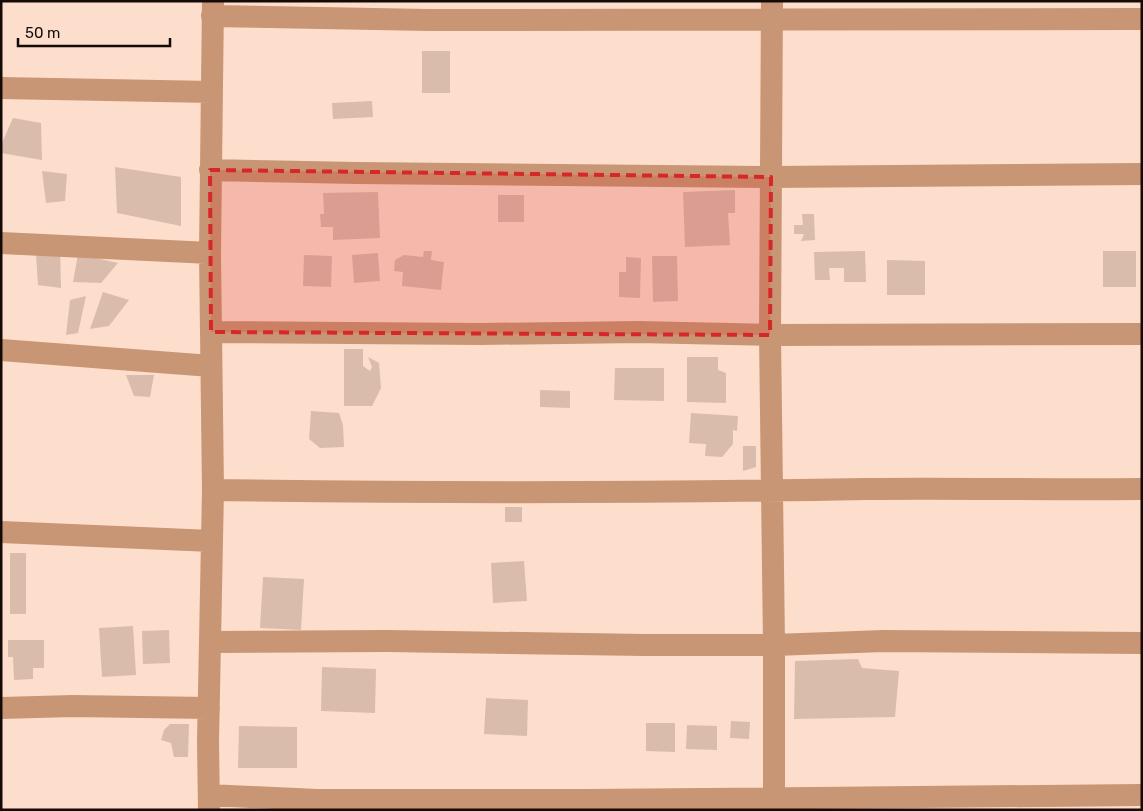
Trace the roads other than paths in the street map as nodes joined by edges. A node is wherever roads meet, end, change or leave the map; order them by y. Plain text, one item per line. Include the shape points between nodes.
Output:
1 (213, 9) edge
2 (772, 10) edge
3 (1142, 19) edge
4 (1, 88) edge
5 (212, 92) junction
6 (210, 170) junction
7 (1142, 174) edge
8 (771, 177) junction
9 (1, 243) edge
10 (210, 253) junction
11 (211, 332) junction
12 (1142, 334) edge
13 (770, 335) junction
14 (1, 350) edge
15 (211, 366) junction
16 (1142, 489) edge
17 (213, 490) junction
18 (772, 492) junction
19 (1, 532) edge
20 (212, 541) junction
21 (210, 642) junction
22 (1142, 643) edge
23 (774, 645) junction
24 (1, 708) edge
25 (209, 708) junction
26 (1142, 795) edge
27 (209, 802) edge
28 (774, 804) edge

1 - 2 street via 428,20
1 - 5 street
2 - 3 street via 907,21
2 - 8 street
4 - 5 street
5 - 6 street
6 - 8 street
6 - 10 street
7 - 8 street
8 - 13 street
9 - 10 street
10 - 11 street
11 - 13 street
11 - 15 street
12 - 13 street
13 - 18 street
14 - 15 street
15 - 17 street
16 - 18 street
17 - 18 street
17 - 20 street
18 - 23 street
19 - 20 street
20 - 21 street
21 - 23 street
21 - 25 street
22 - 23 street
23 - 28 street
24 - 25 street
25 - 27 street
26 - 28 street
27 - 28 street

